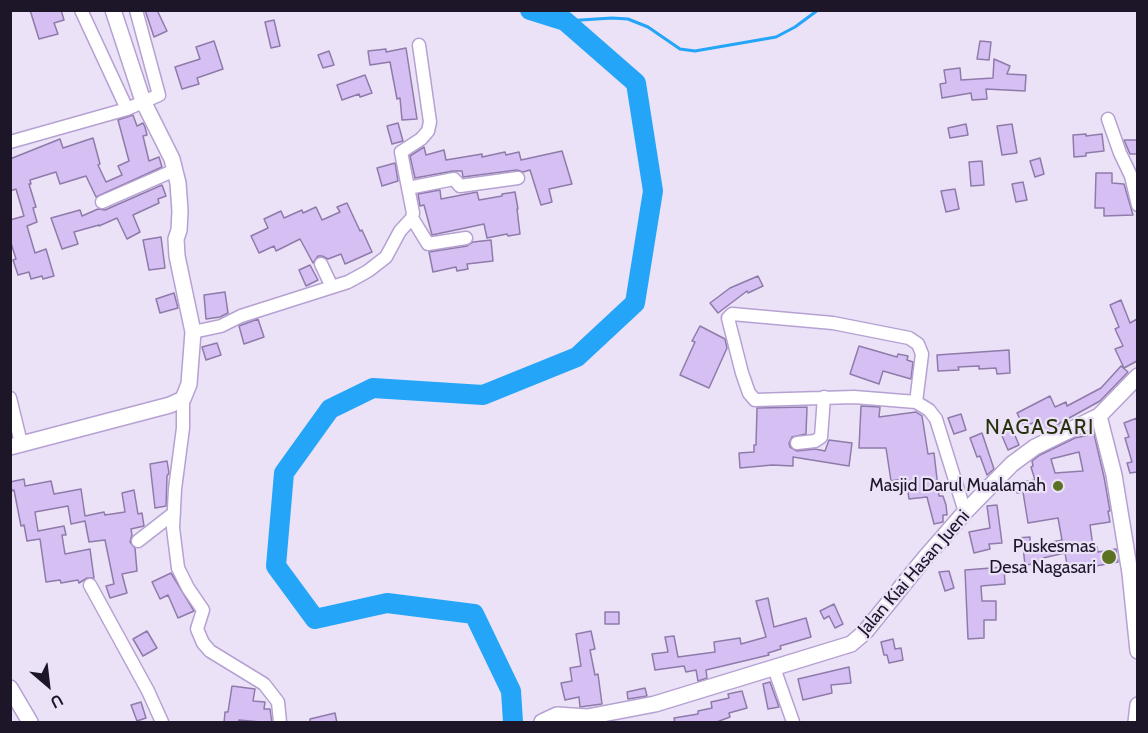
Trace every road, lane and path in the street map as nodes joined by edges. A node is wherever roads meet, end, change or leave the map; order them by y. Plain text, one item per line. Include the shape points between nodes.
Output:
1 (81, 10) edge
2 (113, 10) edge
3 (136, 10) edge
4 (419, 45) dead end
5 (143, 101) junction
6 (127, 109) junction
7 (1108, 119) dead end
8 (10, 142) edge
9 (175, 170) junction
10 (518, 178) dead end
11 (408, 188) junction
12 (102, 202) dead end
13 (1137, 205) edge
14 (412, 218) junction
15 (466, 238) dead end
16 (321, 264) dead end
17 (332, 287) junction
18 (193, 332) junction
19 (1137, 376) edge
20 (824, 397) junction
21 (10, 398) edge
22 (183, 399) junction
23 (916, 402) junction
24 (1099, 416) junction
25 (797, 443) dead end
26 (16, 445) edge
27 (965, 512) junction
28 (174, 513) junction
29 (138, 541) dead end
30 (90, 585) dead end
31 (1137, 651) edge
32 (774, 668) junction
33 (10, 688) edge
34 (1137, 705) edge
35 (544, 721) edge
36 (30, 723) edge
37 (162, 723) edge
38 (280, 723) edge
39 (793, 723) edge
40 (1136, 723) edge

1 - 6 street
2 - 5 street
3 - 5 street via 159,95
4 - 11 street via 430,122 421,139 401,152
5 - 6 street
5 - 9 street
6 - 8 street
7 - 13 street via 1131,176
9 - 12 street
9 - 18 street via 180,211 177,255
10 - 11 street via 460,186 455,179
11 - 14 street
14 - 15 street via 428,244
14 - 17 street via 386,257 359,276
16 - 17 street
17 - 18 street
18 - 22 street via 189,384
19 - 24 street, Jalan Kiai Hasan Jueni
20 - 23 street
20 - 23 street via 763,401 752,398 729,316 833,323 909,338 918,344 922,354
20 - 25 street via 822,435 817,441
21 - 26 street
22 - 26 street
22 - 28 street
23 - 27 street via 936,419
24 - 27 street, Jalan Kiai Hasan Jueni via 1027,451
24 - 31 street via 1114,475 1130,573
27 - 32 street, Jalan Kiai Hasan Jueni via 855,641
28 - 29 street
28 - 38 street via 178,568 203,611 197,628 201,640 210,651 271,690 279,705
30 - 37 street via 144,682
32 - 35 street, Jalan Kiai Hasan Jueni via 616,713 587,717 557,715
32 - 39 street
33 - 36 street
34 - 40 street

